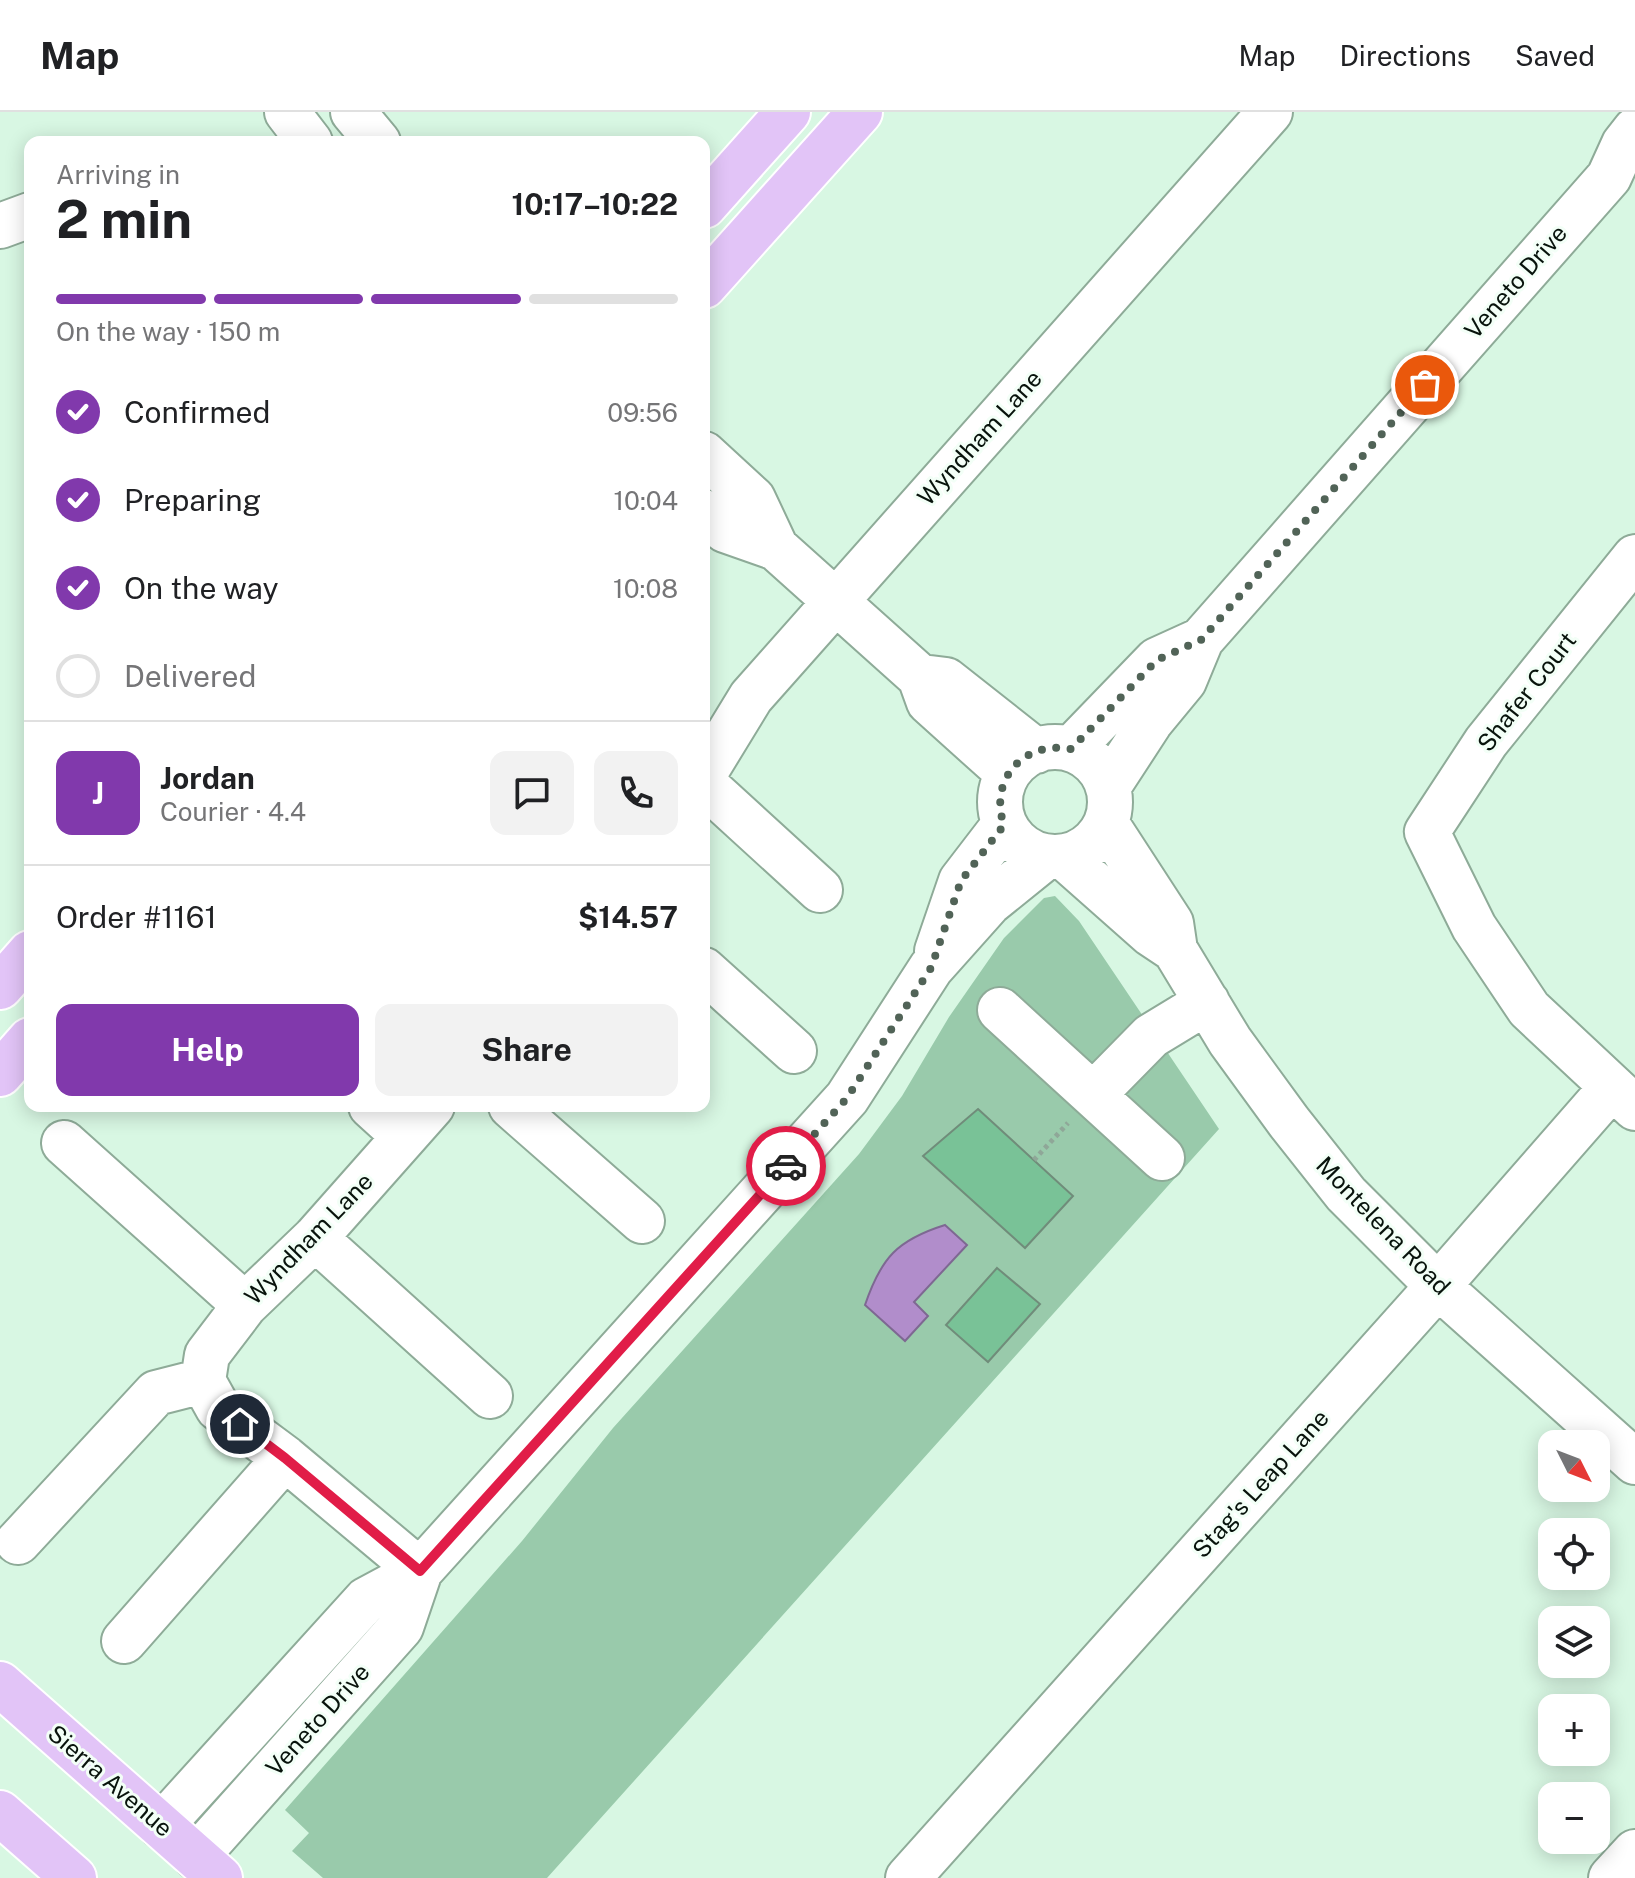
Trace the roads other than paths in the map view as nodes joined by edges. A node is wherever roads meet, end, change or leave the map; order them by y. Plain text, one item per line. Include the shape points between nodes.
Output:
1 (287, 112) edge
2 (353, 112) edge
3 (788, 112) edge
4 (860, 112) edge
5 (1270, 112) edge
6 (1635, 130) edge
7 (305, 136) edge
8 (373, 136) edge
9 (1622, 171) edge
10 (710, 199) edge
11 (24, 217) edge
12 (0, 226) edge
13 (710, 279) edge
14 (710, 460) edge
15 (710, 517) edge
16 (776, 548) junction
17 (1635, 558) edge
18 (834, 603) junction
19 (1201, 640) junction
20 (1038, 758) junction
21 (710, 763) edge
22 (710, 789) edge
23 (1107, 805) junction
24 (1004, 825) junction
25 (1055, 857) junction
26 (820, 890) dead end
27 (1175, 950) junction
28 (24, 960) edge
29 (931, 968) junction
30 (710, 975) edge
31 (0, 987) edge
32 (1207, 1002) junction
33 (1000, 1010) dead end
34 (24, 1047) edge
35 (794, 1051) dead end
36 (0, 1074) edge
37 (1093, 1095) junction
38 (1623, 1097) edge
39 (390, 1112) edge
40 (518, 1112) edge
41 (418, 1121) edge
42 (64, 1143) dead end
43 (1162, 1158) dead end
44 (642, 1221) dead end
45 (315, 1238) junction
46 (1438, 1286) junction
47 (245, 1305) junction
48 (203, 1381) junction
49 (490, 1396) dead end
50 (285, 1458) junction
51 (1635, 1462) edge
52 (18, 1542) dead end
53 (420, 1571) junction
54 (124, 1641) dead end
55 (0, 1684) edge
56 (0, 1813) edge
57 (161, 1826) junction
58 (1635, 1852) edge
59 (208, 1868) edge
60 (74, 1878) edge
61 (908, 1878) edge
62 (1611, 1878) edge

1 - 7 street
2 - 8 street
3 - 10 main road
4 - 13 main road
5 - 18 street, Wyndham Lane
6 - 9 street, Veneto Drive via 1624,144
9 - 19 street, Veneto Drive
11 - 12 street
14 - 16 street via 753,499
15 - 16 street via 725,530
16 - 18 street
17 - 38 street, Shafer Court via 1486,742 1427,832 1474,927 1529,1009
18 - 20 street via 920,677 929,702
18 - 21 street, Wyndham Lane via 751,697
19 - 20 street, Veneto Drive via 1157,660
19 - 23 street, Veneto Drive via 1184,681 1151,721
20 - 23 street via 1095,763
20 - 24 street via 1000,798
22 - 26 street
23 - 25 street via 1090,845
23 - 27 street, Montelena Road via 1171,923
24 - 25 street via 1025,849
24 - 29 street, Veneto Drive via 961,881
25 - 27 street, Montelena Road
25 - 29 street, Veneto Drive via 989,903
27 - 32 street, Montelena Road
28 - 31 main road
29 - 53 street, Veneto Drive via 847,1098
30 - 35 street
32 - 37 street via 1151,1036
32 - 46 street, Montelena Road via 1230,1041 1346,1194
33 - 37 street
34 - 36 main road
37 - 43 street
38 - 46 street, Stag's Leap Lane
39 - 41 street
40 - 44 street
41 - 45 street, Wyndham Lane
42 - 47 street
45 - 47 street, Wyndham Lane
45 - 49 street
46 - 51 street, Montelena Road
46 - 61 street, Stag's Leap Lane
47 - 48 street, Wyndham Lane via 207,1355
48 - 50 street via 218,1408
48 - 52 street via 156,1393
50 - 53 street
50 - 54 street
53 - 57 street, Veneto Drive via 366,1600
53 - 59 street, Veneto Drive via 401,1627
55 - 57 main road, Sierra Avenue
56 - 60 main road
57 - 59 main road, Sierra Avenue
58 - 62 street

